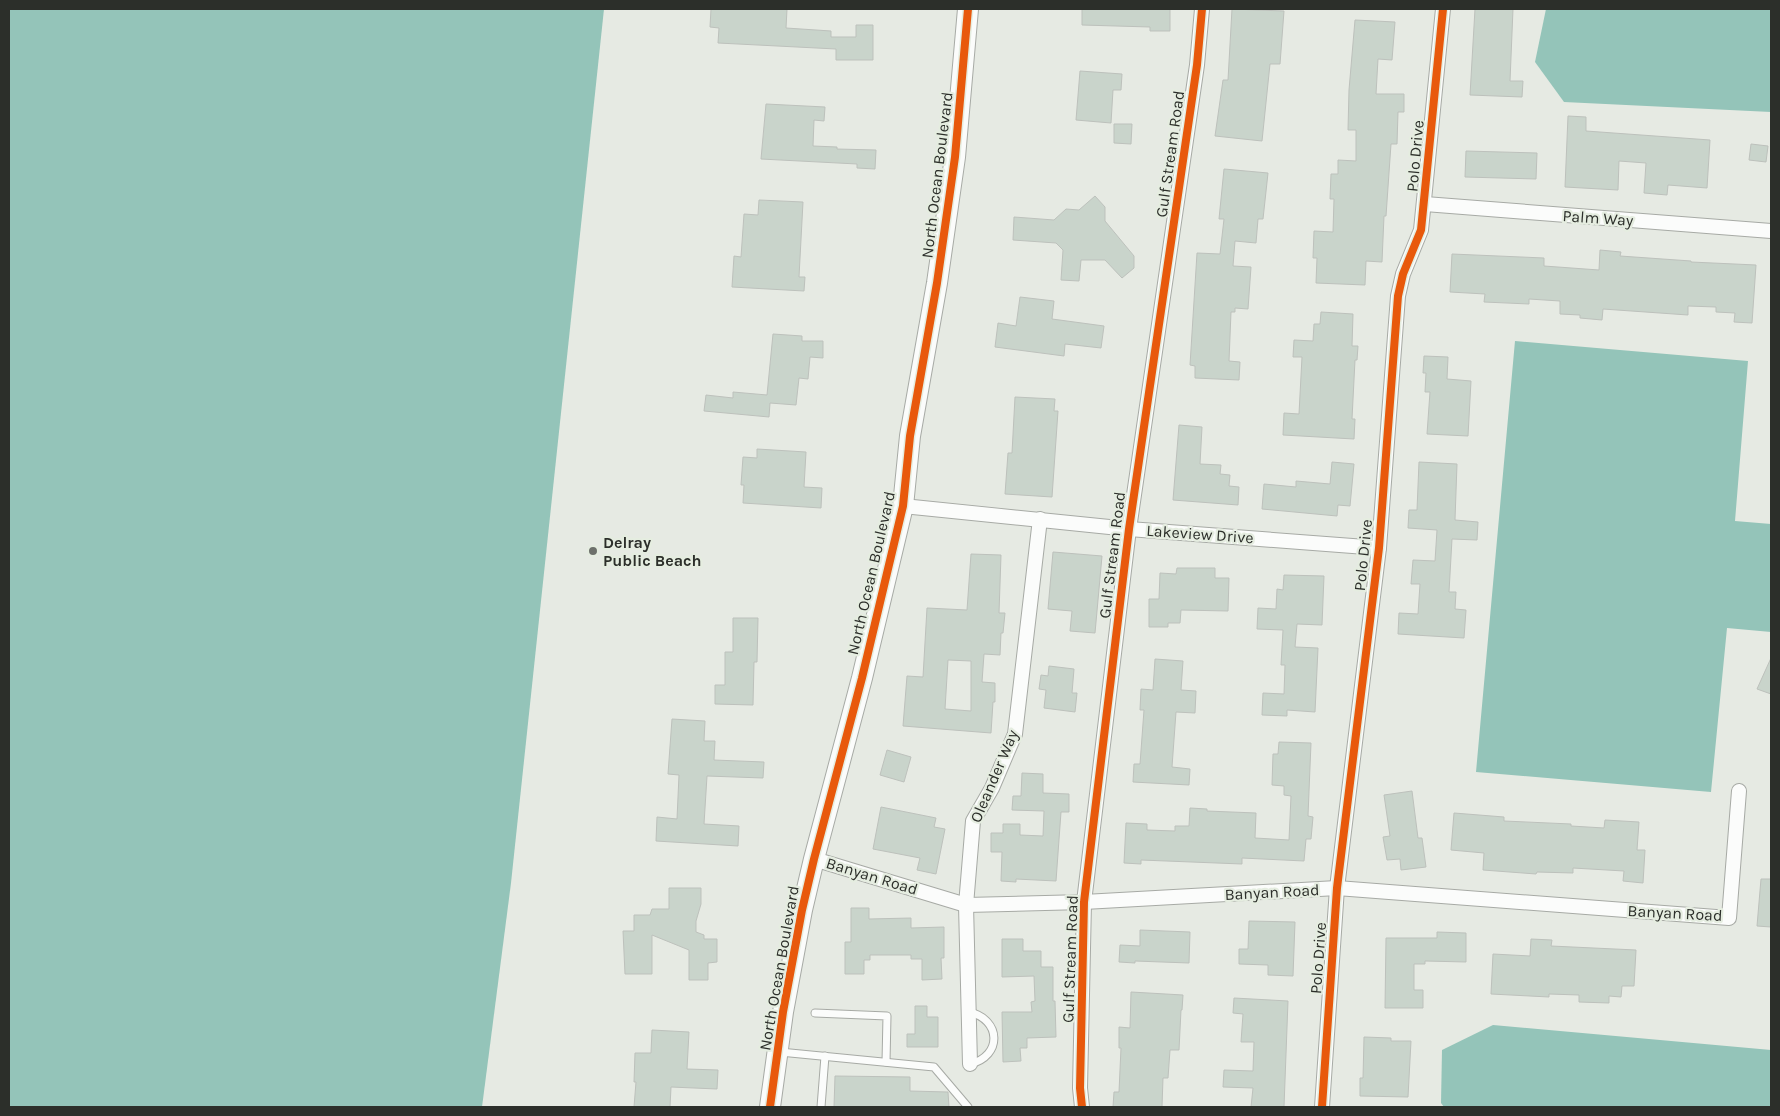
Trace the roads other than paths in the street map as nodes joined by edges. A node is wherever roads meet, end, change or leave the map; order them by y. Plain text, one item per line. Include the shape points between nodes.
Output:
1 (968, 9) edge
2 (1202, 9) edge
3 (1443, 9) edge
4 (1425, 204) junction
5 (1771, 231) edge
6 (903, 506) junction
7 (1040, 519) junction
8 (1129, 529) junction
9 (1379, 548) junction
10 (1739, 791) dead end
11 (814, 859) junction
12 (1337, 888) junction
13 (1084, 902) junction
14 (966, 905) junction
15 (969, 1012) junction
16 (815, 1013) dead end
17 (778, 1051) junction
18 (825, 1056) junction
19 (886, 1062) junction
20 (970, 1064) joint
21 (770, 1107) edge
22 (820, 1107) edge
23 (968, 1107) edge
24 (1082, 1107) edge
25 (1322, 1107) edge

1 - 6 main road, North Ocean Boulevard via 955,157 910,436
2 - 8 street, Gulf Stream Road via 1197,65
3 - 4 street, Polo Drive
4 - 5 street, Palm Way
4 - 9 street, Polo Drive via 1421,230 1403,274 1398,296
6 - 7 street, Lakeview Drive
6 - 11 main road, North Ocean Boulevard
7 - 8 street, Lakeview Drive
7 - 14 street, Oleander Way via 1015,734 992,788 973,822
8 - 9 street, Lakeview Drive
8 - 13 street, Gulf Stream Road
9 - 12 street, Polo Drive
10 - 12 street, Banyan Road via 1729,918
11 - 14 street, Banyan Road
11 - 17 main road, North Ocean Boulevard
12 - 13 street, Banyan Road
12 - 25 street, Polo Drive
13 - 14 street, Banyan Road
13 - 24 street, Gulf Stream Road
14 - 15 street, Oleander Way
15 - 20 street, Oleander Way
15 - 20 lane via 984,1018 990,1025 994,1042 986,1057
16 - 19 lane via 887,1016
17 - 18 lane
17 - 21 main road, North Ocean Boulevard
18 - 19 lane
18 - 22 lane
19 - 23 lane via 934,1067

